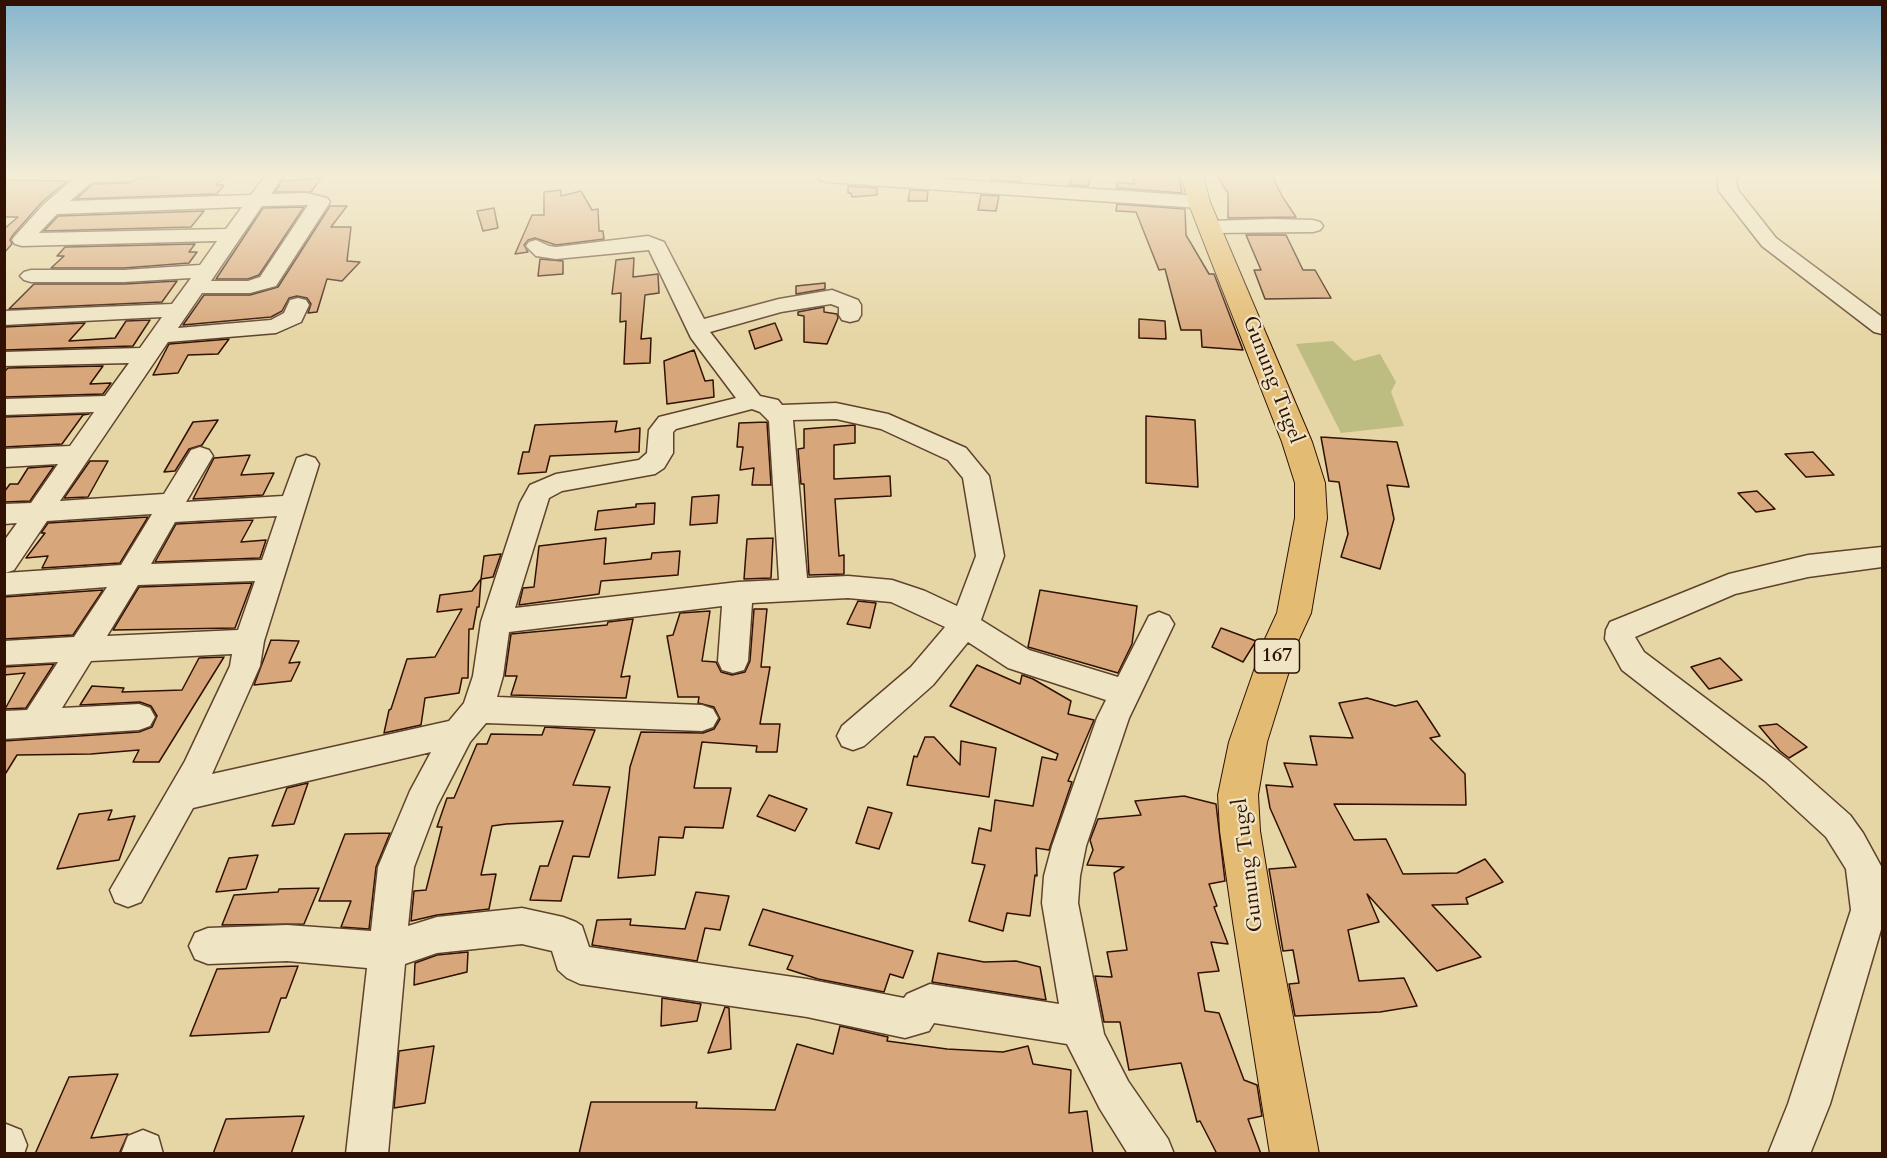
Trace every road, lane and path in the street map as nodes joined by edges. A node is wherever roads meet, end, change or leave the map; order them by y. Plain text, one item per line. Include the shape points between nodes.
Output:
1 (32, 229) edge
2 (236, 229) edge
3 (302, 229) edge
4 (1211, 229) edge
5 (1759, 229) edge
6 (232, 235) junction
7 (536, 246) dead end
8 (31, 276) dead end
9 (201, 279) junction
10 (298, 305) dead end
11 (179, 310) junction
12 (850, 315) dead end
13 (4, 318) edge
14 (1882, 327) edge
15 (698, 328) junction
16 (160, 336) junction
17 (146, 355) junction
18 (4, 359) edge
19 (751, 401) junction
20 (112, 404) junction
21 (4, 407) edge
22 (776, 413) junction
23 (78, 454) junction
24 (200, 456) dead end
25 (4, 458) edge
26 (306, 464) dead end
27 (294, 505) junction
28 (170, 508) junction
29 (40, 512) junction
30 (4, 514) edge
31 (1882, 557) edge
32 (4, 563) edge
33 (271, 570) junction
34 (130, 575) junction
35 (4, 584) edge
36 (794, 588) junction
37 (738, 593) junction
38 (496, 622) junction
39 (1159, 624) dead end
40 (964, 626) junction
41 (249, 641) junction
42 (82, 650) junction
43 (4, 652) edge
44 (733, 661) dead end
45 (1125, 695) junction
46 (139, 717) dead end
47 (702, 718) dead end
48 (469, 721) junction
49 (20, 724) edge
50 (853, 735) dead end
51 (182, 796) junction
52 (128, 890) dead end
53 (207, 946) dead end
54 (387, 951) junction
55 (1083, 1027) junction
56 (367, 1154) edge
57 (1153, 1154) edge
58 (1295, 1154) edge
59 (1788, 1154) edge

1 - 6 street via 22,240
2 - 6 street
3 - 9 street via 267,281 250,287
4 - 58 main road, Gunung Tugel / 167 via 1311,483 1311,518 1294,613 1248,742 1238,795 1254,922
5 - 14 street via 1769,242
6 - 9 street
7 - 15 street via 543,252 556,253 656,244
8 - 9 street
9 - 11 street
10 - 16 street via 293,317 276,326
11 - 13 street
11 - 16 street
12 - 15 street via 850,305 832,297
15 - 19 street
16 - 17 street
17 - 18 street
17 - 20 street
19 - 22 street via 769,406
19 - 38 street via 668,423 661,430 660,453 646,468 556,483 539,492
20 - 21 street
20 - 23 street
22 - 36 street via 784,437
22 - 40 street via 836,411 888,422 957,454 976,476 990,556
23 - 25 street
23 - 29 street
24 - 28 street
26 - 27 street
27 - 28 street
27 - 33 street
28 - 29 street
28 - 34 street
29 - 30 street
29 - 32 street
31 - 59 street via 1790,570 1729,585 1621,630 1620,639 1633,661 1777,771 1838,826 1863,866 1869,910 1809,1104
33 - 34 street
33 - 41 street
34 - 35 street
34 - 42 street
36 - 37 street
36 - 40 street via 848,586 892,591 934,607
37 - 38 street
37 - 44 street
38 - 48 street via 488,676
39 - 45 street
40 - 45 street via 1019,659 1105,685
40 - 50 street via 922,676
41 - 42 street
41 - 51 street via 245,666 227,709
42 - 43 street
42 - 49 street
45 - 55 street via 1080,812 1062,876 1060,903
46 - 49 street
47 - 48 street
48 - 51 street
48 - 54 street via 422,802 396,867
51 - 52 street
53 - 54 street via 287,944
54 - 55 street via 437,935 522,926 569,939 571,957 580,965 807,998 905,1018 915,1017 930,1003
54 - 56 street
55 - 57 street via 1113,1095

